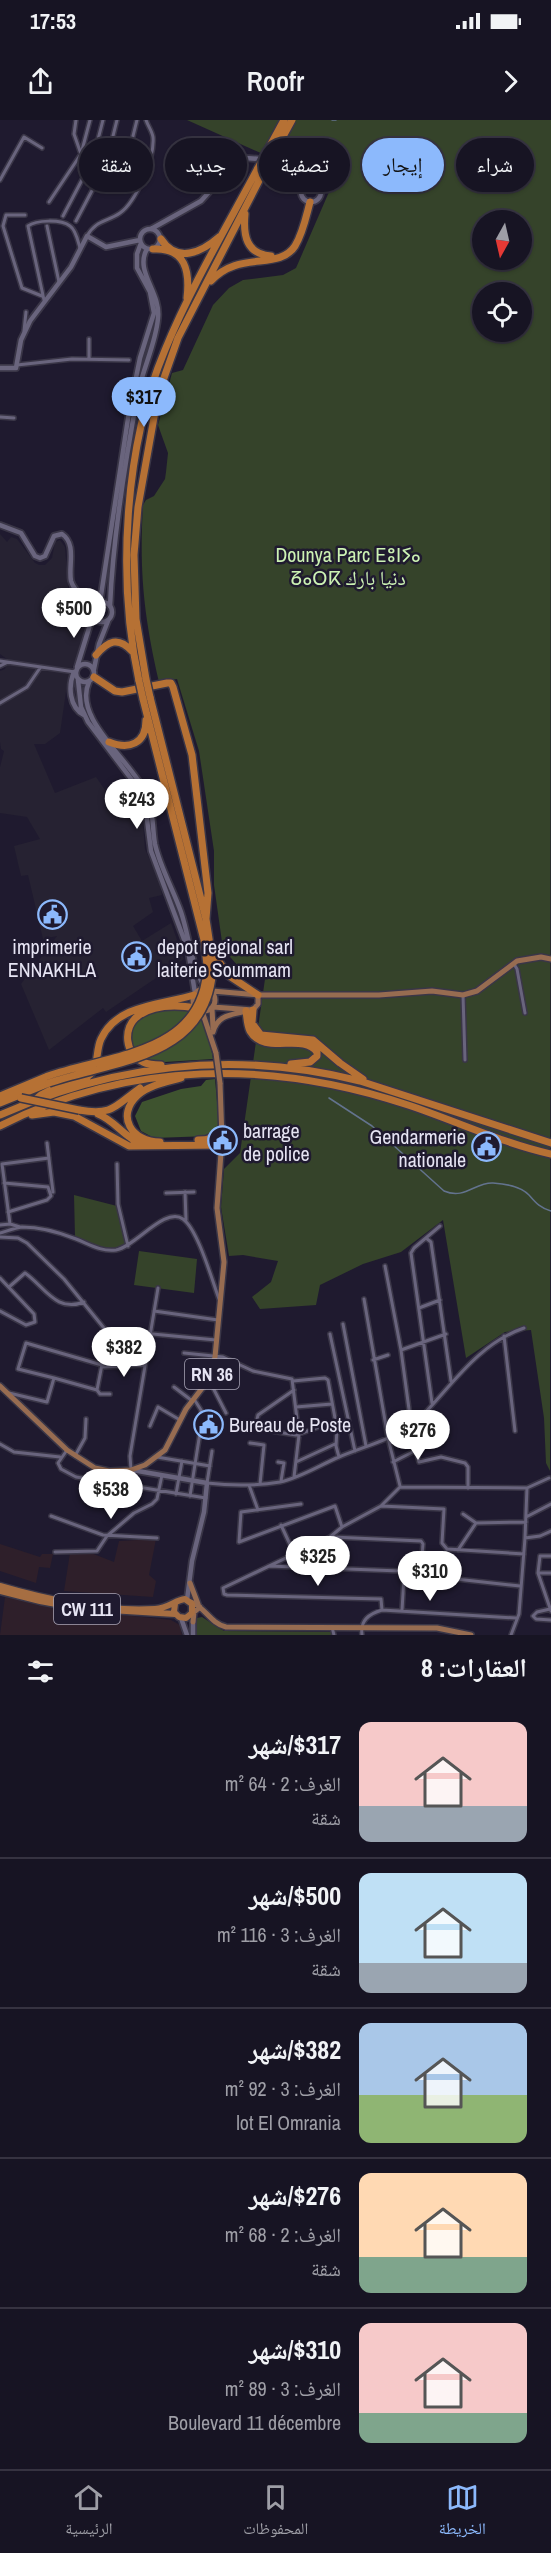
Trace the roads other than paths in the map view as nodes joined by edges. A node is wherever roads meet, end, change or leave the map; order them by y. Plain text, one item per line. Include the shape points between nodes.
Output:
1 (76, 120) edge
2 (90, 120) edge
3 (103, 120) edge
4 (117, 120) edge
5 (137, 120) edge
6 (146, 120) edge
7 (284, 120) edge
8 (292, 120) edge
9 (85, 138) edge
10 (98, 138) edge
11 (112, 138) edge
12 (132, 138) edge
13 (152, 138) edge
14 (276, 138) edge
15 (281, 138) edge
16 (18, 147) junction
17 (42, 148) dead end
18 (79, 148) edge
19 (25, 150) dead end
20 (79, 157) edge
21 (259, 159) edge
22 (259, 173) edge
23 (259, 175) edge
24 (0, 180) edge
25 (79, 186) edge
26 (91, 192) edge
27 (136, 192) edge
28 (302, 192) edge
29 (320, 192) edge
30 (308, 201) junction
31 (49, 202) dead end
32 (246, 208) junction
33 (25, 215) dead end
34 (63, 216) dead end
35 (76, 221) dead end
36 (165, 221) junction
37 (47, 226) dead end
38 (151, 229) junction
39 (223, 233) junction
40 (87, 236) junction
41 (160, 238) junction
42 (141, 241) junction
43 (81, 249) junction
44 (150, 249) junction
45 (168, 249) junction
46 (176, 253) junction
47 (59, 282) junction
48 (203, 289) junction
49 (43, 298) junction
50 (187, 303) junction
51 (26, 312) dead end
52 (24, 333) junction
53 (89, 339) dead end
54 (89, 359) junction
55 (129, 360) dead end
56 (17, 365) junction
57 (0, 368) edge
58 (0, 417) edge
59 (14, 418) dead end
60 (0, 525) edge
61 (86, 599) junction
62 (98, 603) junction
63 (110, 606) junction
64 (93, 608) junction
65 (93, 615) junction
66 (110, 618) junction
67 (133, 652) junction
68 (96, 655) junction
69 (0, 661) edge
70 (6, 663) junction
71 (0, 666) edge
72 (40, 668) junction
73 (75, 671) junction
74 (92, 676) junction
75 (78, 680) junction
76 (142, 680) junction
77 (147, 698) junction
78 (0, 703) edge
79 (146, 712) junction
80 (84, 714) junction
81 (109, 742) junction
82 (206, 919) junction
83 (210, 938) junction
84 (551, 959) edge
85 (513, 963) junction
86 (210, 965) junction
87 (205, 988) junction
88 (212, 991) junction
89 (194, 994) junction
90 (258, 995) junction
91 (276, 995) junction
92 (463, 995) junction
93 (213, 1007) junction
94 (252, 1009) junction
95 (200, 1010) junction
96 (525, 1013) dead end
97 (213, 1032) junction
98 (214, 1045) junction
99 (465, 1060) dead end
100 (191, 1064) junction
101 (258, 1064) junction
102 (197, 1073) junction
103 (48, 1079) junction
104 (166, 1082) junction
105 (391, 1090) junction
106 (0, 1096) edge
107 (33, 1102) junction
108 (0, 1103) edge
109 (93, 1112) junction
110 (0, 1115) edge
111 (12, 1120) junction
112 (222, 1124) junction
113 (0, 1126) edge
114 (206, 1142) junction
115 (47, 1143) dead end
116 (551, 1143) edge
117 (222, 1145) junction
118 (152, 1147) junction
119 (551, 1154) edge
120 (49, 1158) junction
121 (117, 1164) dead end
122 (4, 1183) junction
123 (53, 1192) dead end
124 (185, 1192) junction
125 (194, 1192) dead end
126 (166, 1193) dead end
127 (8, 1212) junction
128 (186, 1222) junction
129 (10, 1224) junction
130 (0, 1225) edge
131 (440, 1226) dead end
132 (22, 1227) junction
133 (0, 1235) edge
134 (426, 1238) junction
135 (128, 1246) junction
136 (385, 1266) dead end
137 (0, 1278) edge
138 (9, 1287) junction
139 (158, 1288) dead end
140 (364, 1299) dead end
141 (440, 1300) junction
142 (85, 1302) junction
143 (220, 1302) junction
144 (419, 1308) junction
145 (0, 1311) edge
146 (153, 1311) junction
147 (218, 1320) junction
148 (343, 1324) dead end
149 (524, 1328) dead end
150 (108, 1333) junction
151 (149, 1334) junction
152 (330, 1334) dead end
153 (446, 1334) junction
154 (504, 1336) junction
155 (217, 1340) junction
156 (424, 1341) junction
157 (401, 1350) junction
158 (184, 1353) dead end
159 (388, 1355) dead end
160 (215, 1357) junction
161 (373, 1360) junction
162 (145, 1365) junction
163 (102, 1366) junction
164 (54, 1378) junction
165 (209, 1380) junction
166 (293, 1381) junction
167 (451, 1381) junction
168 (0, 1386) edge
169 (174, 1387) dead end
170 (97, 1390) junction
171 (294, 1390) junction
172 (9, 1393) junction
173 (110, 1394) dead end
174 (193, 1400) junction
175 (432, 1403) junction
176 (332, 1404) junction
177 (296, 1407) junction
178 (226, 1413) dead end
179 (86, 1419) dead end
180 (180, 1420) junction
181 (336, 1421) junction
182 (411, 1424) junction
183 (150, 1426) dead end
184 (246, 1427) dead end
185 (255, 1428) junction
186 (515, 1431) dead end
187 (299, 1435) junction
188 (388, 1438) junction
189 (434, 1441) dead end
190 (250, 1443) dead end
191 (336, 1443) junction
192 (0, 1444) edge
193 (366, 1446) junction
194 (67, 1450) junction
195 (212, 1451) dead end
196 (355, 1451) junction
197 (416, 1451) junction
198 (60, 1457) junction
199 (74, 1457) junction
200 (157, 1457) junction
201 (339, 1457) junction
202 (182, 1461) junction
203 (196, 1462) junction
204 (278, 1462) dead end
205 (296, 1462) junction
206 (393, 1462) junction
207 (210, 1466) junction
208 (131, 1470) junction
209 (162, 1475) junction
210 (294, 1477) junction
211 (179, 1478) junction
212 (549, 1478) dead end
213 (192, 1480) junction
214 (281, 1482) junction
215 (207, 1483) junction
216 (260, 1484) junction
217 (249, 1485) junction
218 (400, 1487) junction
219 (468, 1488) junction
220 (526, 1488) junction
221 (160, 1491) junction
222 (176, 1494) junction
223 (190, 1496) junction
224 (206, 1498) junction
225 (301, 1504) dead end
226 (551, 1504) edge
227 (381, 1506) junction
228 (258, 1510) junction
229 (463, 1515) dead end
230 (51, 1516) dead end
231 (526, 1519) junction
232 (476, 1523) junction
233 (281, 1525) junction
234 (342, 1527) junction
235 (551, 1530) edge
236 (107, 1536) junction
237 (330, 1537) junction
238 (157, 1538) dead end
239 (525, 1538) junction
240 (458, 1550) junction
241 (55, 1552) dead end
242 (294, 1553) junction
243 (524, 1554) junction
244 (551, 1556) edge
245 (266, 1566) junction
246 (538, 1573) junction
247 (551, 1573) edge
248 (190, 1583) junction
249 (0, 1586) edge
250 (520, 1586) junction
251 (0, 1591) edge
252 (189, 1601) junction
253 (175, 1604) junction
254 (199, 1606) junction
255 (550, 1608) edge
256 (382, 1610) junction
257 (402, 1610) junction
258 (178, 1616) junction
259 (516, 1618) junction
260 (192, 1619) junction
261 (551, 1620) edge
262 (332, 1627) junction
263 (361, 1627) junction
264 (187, 1635) edge
265 (193, 1635) edge
266 (334, 1635) edge
267 (362, 1635) edge
268 (471, 1635) edge
269 (511, 1635) edge

1 - 18 street via 74,134
2 - 9 street
3 - 10 street
4 - 11 street
5 - 12 street
6 - 13 street
7 - 14 highway, bridge
8 - 15 highway, bridge
16 - 17 street via 24,137
16 - 19 street
16 - 24 street
20 - 31 street
21 - 36 street via 254,157 237,163 201,201
22 - 39 highway
23 - 32 highway
25 - 34 street
26 - 35 street
27 - 40 street via 126,208 96,223
28 - 30 street
29 - 30 street via 320,197
30 - 32 highway via 291,246 273,256 259,253 248,244 243,232
30 - 48 highway via 301,234 293,249 274,260 228,267
32 - 48 highway
33 - 49 street via 5,216 3,226 22,288
36 - 38 street
36 - 41 street
37 - 47 street
38 - 41 street
38 - 42 street via 143,232
39 - 46 highway via 201,251
39 - 50 highway
40 - 42 street via 111,247
40 - 43 street
41 - 44 street via 159,245
41 - 45 highway
42 - 44 street
42 - 62 street via 137,268 150,292 154,313 129,412
43 - 47 street
43 - 49 street via 71,226 55,222 29,224 27,230
44 - 45 highway
44 - 63 street via 143,258 143,267 157,299 158,321 145,365 127,460
45 - 46 highway
46 - 50 highway via 188,271
47 - 49 street
48 - 76 highway via 178,338 162,382 138,507 134,594
49 - 52 street
50 - 67 highway via 151,390 131,496 126,569
51 - 52 street
52 - 56 street
53 - 54 street
54 - 55 street
54 - 56 street
56 - 57 street via 14,370
58 - 59 street
60 - 61 street via 21,533 40,558 45,556 54,536 62,534 67,538 72,585
61 - 62 street
61 - 64 street
62 - 63 street
62 - 64 street
63 - 66 street
64 - 65 street
65 - 66 street via 101,622
65 - 73 street
66 - 68 street
67 - 68 highway via 123,642 115,641 107,643
67 - 76 highway
68 - 74 street
69 - 70 street
70 - 71 street
70 - 72 street
72 - 73 street
72 - 78 street via 27,687
73 - 74 street via 87,664
73 - 75 street
73 - 80 street via 72,699
74 - 75 street
74 - 81 street via 85,695 88,710
74 - 82 highway via 122,692 171,683 192,755 208,893
75 - 80 street
76 - 77 highway, bridge
77 - 79 highway
77 - 82 highway
79 - 81 highway via 146,730 137,743 123,747
79 - 86 highway
80 - 89 street via 143,799 151,851 188,950
81 - 87 street via 149,799 157,850
82 - 83 highway
83 - 86 highway
83 - 90 highway via 228,975
84 - 85 main road via 529,958
85 - 92 main road via 477,991
85 - 96 street
86 - 103 highway, bridge via 211,986 204,1005 192,1026 174,1042 131,1059
87 - 88 main road
87 - 89 main road
88 - 90 main road
88 - 93 main road
89 - 95 main road via 193,1002
89 - 107 highway via 124,1015 103,1035 96,1065 88,1076
90 - 91 main road
90 - 94 main road
91 - 92 main road via 432,991
91 - 94 main road
92 - 99 street
93 - 94 main road
93 - 95 main road
93 - 97 main road, RN 36
94 - 97 main road via 223,1017
94 - 101 highway via 250,1031 256,1037 264,1042 309,1046 317,1052 310,1062
94 - 105 highway via 252,1023 261,1035 314,1040 356,1075
95 - 98 main road, RN 36
95 - 100 highway via 172,1006 147,1011 133,1020 127,1032 129,1048 143,1062
97 - 98 main road, RN 36
98 - 112 main road, RN 36, bridge
100 - 101 highway
100 - 107 highway via 100,1080
101 - 105 highway via 328,1073
102 - 104 highway
102 - 111 highway via 102,1088
102 - 119 highway via 252,1073 332,1084 408,1104 472,1130
103 - 106 highway
103 - 108 highway
104 - 109 highway via 141,1087 114,1109
104 - 114 highway via 142,1092 131,1104 128,1118 132,1131 152,1142
105 - 116 highway
107 - 110 highway
108 - 109 highway, bridge via 21,1098
109 - 118 highway via 115,1122 130,1138
111 - 113 highway
111 - 118 highway via 61,1113 79,1118 122,1143
112 - 114 main road
112 - 117 main road, RN 36
114 - 117 highway
114 - 118 highway
115 - 120 street
117 - 143 main road, RN 36 via 217,1208 224,1256
120 - 122 street via 4,1163
120 - 123 street
121 - 135 street via 118,1204
122 - 127 street
122 - 127 street via 48,1187 51,1196
124 - 125 street
124 - 126 street
124 - 128 street
127 - 129 street
128 - 135 street via 179,1217 163,1220
128 - 143 street via 198,1241
129 - 130 street
129 - 132 street
131 - 134 street
132 - 133 street
132 - 135 street via 70,1237 105,1250
133 - 142 street via 23,1240
134 - 141 street via 431,1242
134 - 144 street via 411,1253
136 - 157 street
137 - 138 street
138 - 142 street via 25,1273 58,1303
138 - 145 street via 34,1314 35,1322 26,1325
139 - 146 street
140 - 161 street
141 - 144 street
141 - 153 street
142 - 150 street
143 - 147 main road, RN 36
144 - 156 street
146 - 147 street
146 - 151 street
147 - 155 main road, RN 36
148 - 193 street
149 - 154 street
150 - 151 street
150 - 163 street
151 - 155 street
151 - 162 street
152 - 196 street
153 - 156 street
153 - 167 street
154 - 167 street
154 - 186 street
155 - 160 main road, RN 36
156 - 157 street
156 - 175 street
157 - 182 street
158 - 160 street
159 - 161 street
160 - 165 main road, RN 36
160 - 166 street
161 - 188 street
162 - 163 street
162 - 208 street
163 - 164 street via 26,1343 18,1369
163 - 170 street
164 - 170 street
164 - 172 street via 47,1402
165 - 174 main road, RN 36
165 - 178 street
166 - 171 street
166 - 176 street via 327,1379
167 - 175 street
168 - 172 main road, RN 36
169 - 174 street
170 - 173 street
171 - 177 street
171 - 185 street via 258,1414
172 - 194 main road, RN 36
174 - 180 main road, RN 36
174 - 203 street via 201,1410 202,1420
175 - 182 street
176 - 177 street
176 - 181 street
177 - 187 street
179 - 199 street via 85,1438
180 - 183 street via 158,1407
180 - 200 main road, RN 36 via 165,1450
181 - 187 street
181 - 191 street
182 - 188 street
184 - 185 street
185 - 187 street
187 - 205 street
188 - 193 street
188 - 206 street
189 - 197 street
190 - 216 street via 264,1445
191 - 201 street
191 - 205 street
192 - 198 street via 14,1452
193 - 196 street
194 - 198 street
194 - 199 main road, RN 36
195 - 207 street
196 - 201 street
197 - 206 street
197 - 219 street via 419,1462 441,1458 465,1463
198 - 221 street via 61,1469 76,1477
199 - 208 main road, RN 36 via 95,1468
200 - 202 street
200 - 208 main road, RN 36
201 - 210 street
202 - 203 street
202 - 211 street
203 - 207 street
203 - 213 street
204 - 214 street via 284,1463
205 - 210 street
206 - 218 street
207 - 215 street
208 - 209 street
209 - 211 street
209 - 221 street
210 - 214 street
211 - 213 street
211 - 222 street
212 - 220 street
213 - 215 street
213 - 223 street
214 - 216 street
215 - 217 street
215 - 224 street
216 - 217 street
217 - 228 street
218 - 219 street
218 - 227 street
219 - 220 street
220 - 231 street
221 - 222 street
221 - 236 street via 152,1504
222 - 223 street
223 - 224 street
224 - 248 street
225 - 228 street
226 - 231 street
227 - 234 street
227 - 240 street via 444,1509 442,1543 447,1549
228 - 233 street via 241,1512 239,1542
229 - 232 street
230 - 236 street
231 - 232 street
231 - 239 street
232 - 240 street
233 - 234 street via 335,1506
233 - 242 street
234 - 237 street
235 - 239 street
236 - 238 street
236 - 241 street via 97,1551
237 - 242 street
237 - 250 street via 421,1541 421,1568 429,1576
239 - 243 street
240 - 243 street
242 - 245 street
243 - 250 street
244 - 246 street via 540,1556
245 - 256 street via 224,1586 223,1592 381,1599
245 - 257 street via 400,1571 404,1577
246 - 247 street
246 - 255 street
248 - 252 street
248 - 254 main road
249 - 253 highway, CW 111 via 66,1602 155,1609
250 - 259 street
251 - 258 highway, CW 111 via 78,1608
252 - 253 highway via 180,1599
252 - 254 main road
252 - 260 highway
253 - 258 highway
254 - 260 main road
254 - 262 main road via 214,1623 226,1627
255 - 261 street via 533,1616
256 - 257 street
256 - 263 street via 366,1617
257 - 259 street
258 - 260 highway
258 - 264 street
259 - 269 street
260 - 265 street
262 - 263 main road
262 - 266 street
263 - 267 street
263 - 268 main road via 437,1628

